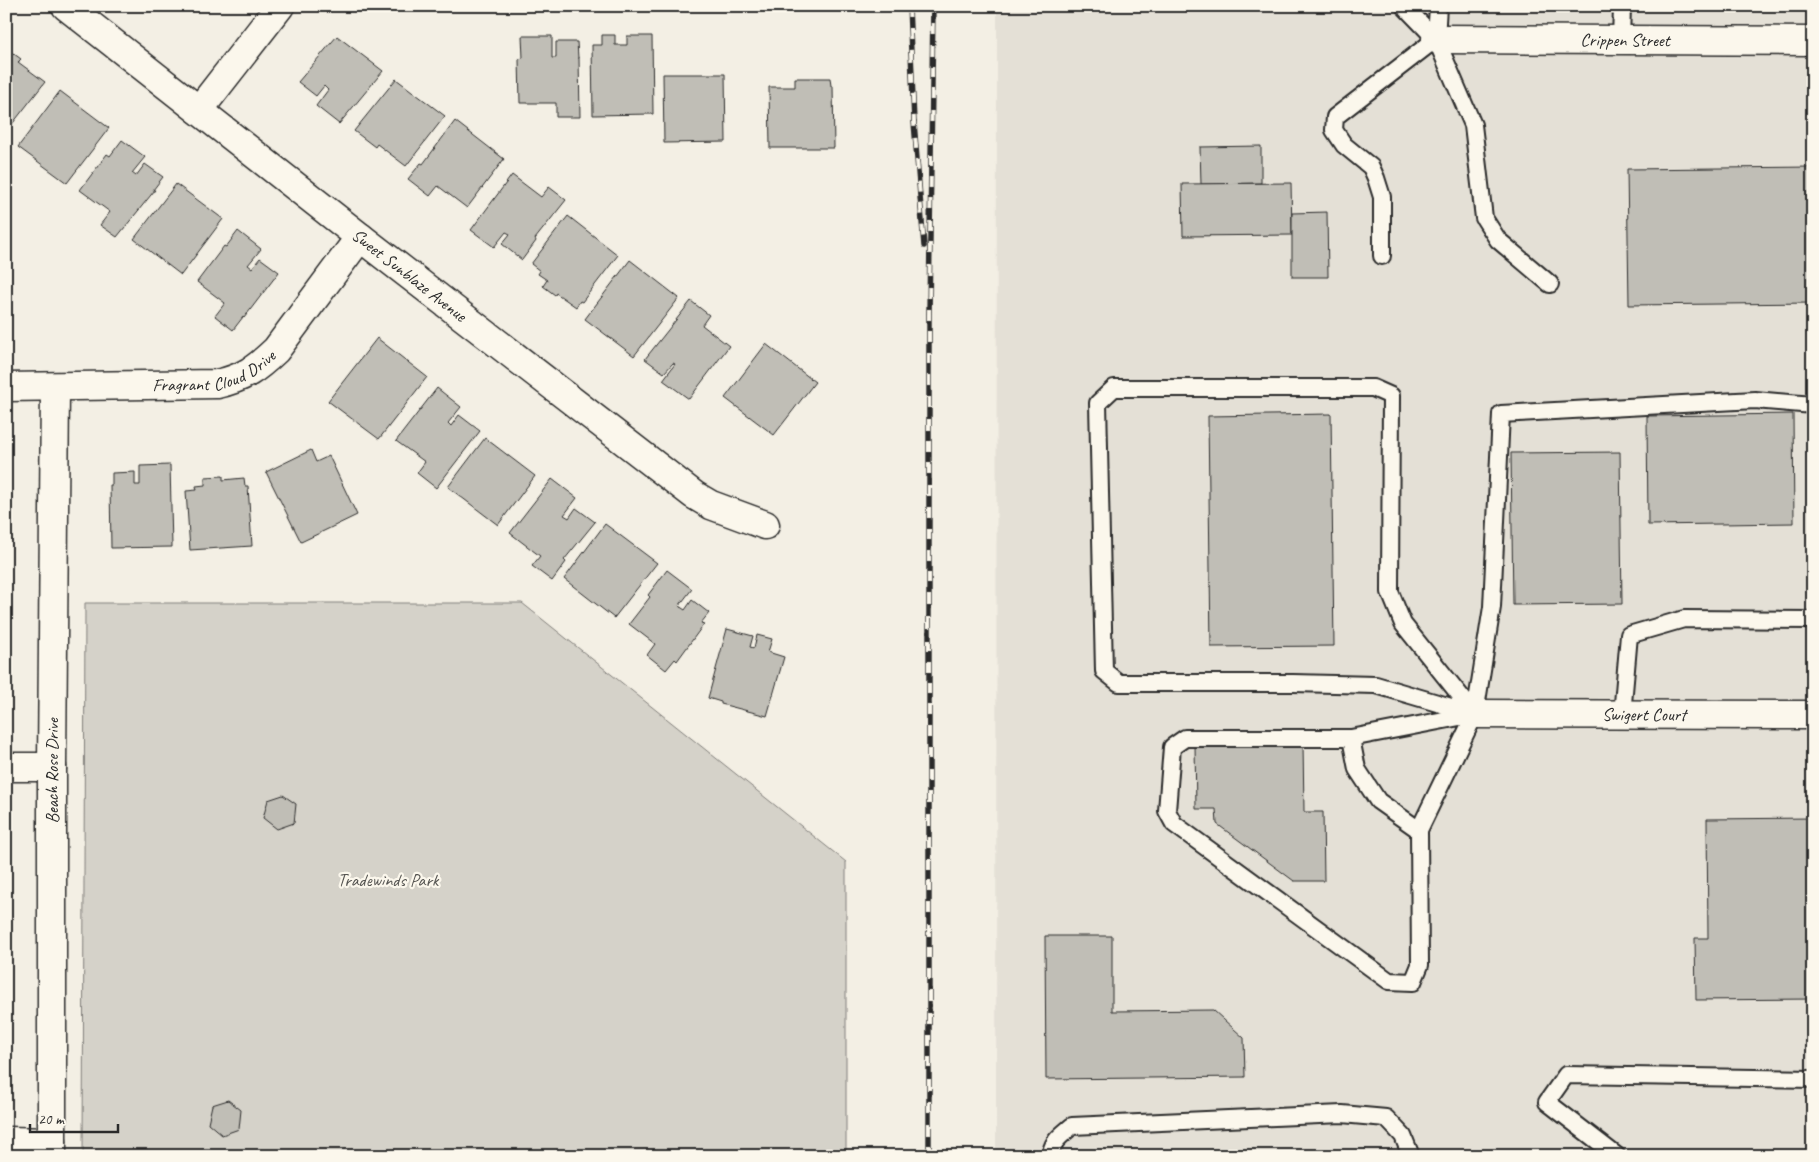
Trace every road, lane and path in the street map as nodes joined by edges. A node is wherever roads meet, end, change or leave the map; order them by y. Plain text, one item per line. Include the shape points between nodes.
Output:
1 (66, 6) edge
2 (280, 6) edge
3 (1404, 6) edge
4 (1438, 6) edge
5 (1622, 6) edge
6 (1436, 40) junction
7 (1621, 40) junction
8 (1813, 41) edge
9 (199, 110) junction
10 (360, 237) junction
11 (1382, 256) dead end
12 (1550, 284) dead end
13 (6, 387) edge
14 (55, 387) junction
15 (1813, 405) edge
16 (765, 525) dead end
17 (1813, 620) edge
18 (1475, 714) junction
19 (1622, 715) junction
20 (1813, 715) edge
21 (1351, 738) junction
22 (6, 767) edge
23 (52, 767) junction
24 (1419, 830) junction
25 (1813, 1079) edge
26 (6, 1141) edge
27 (52, 1149) edge
28 (1051, 1156) edge
29 (1411, 1156) edge
30 (1617, 1156) edge

1 - 9 street, Sweet Sunblaze Avenue
2 - 9 street
3 - 6 lane
4 - 6 lane
5 - 7 lane
6 - 7 street, Crippen Street
6 - 11 lane via 1335,117 1334,130 1344,144 1371,166 1376,178 1382,197
6 - 12 lane via 1473,125 1484,218 1498,240
7 - 8 street, Crippen Street
9 - 10 street, Sweet Sunblaze Avenue
10 - 14 street, Fragrant Cloud Drive via 276,350 236,380 217,384
10 - 16 street, Sweet Sunblaze Avenue via 694,496
13 - 14 street, Fragrant Cloud Drive
14 - 23 street, Beach Rose Drive
15 - 18 lane via 1755,400 1501,414 1492,607
17 - 19 lane via 1684,619 1629,635
18 - 18 lane via 1403,624 1390,592 1391,396 1373,388 1114,388 1098,403 1104,671 1119,683 1376,685
18 - 19 street, Swigert Court
18 - 21 lane
18 - 24 lane
19 - 20 street, Swigert Court
21 - 24 lane via 1357,769 1378,801
21 - 24 lane via 1185,738 1172,747 1166,811 1174,824 1389,981 1413,982 1420,965
22 - 23 street
23 - 27 street, Beach Rose Drive
25 - 30 lane via 1566,1075 1547,1102
26 - 27 street
28 - 29 lane via 1051,1147 1072,1126 1342,1114 1386,1118 1402,1136

